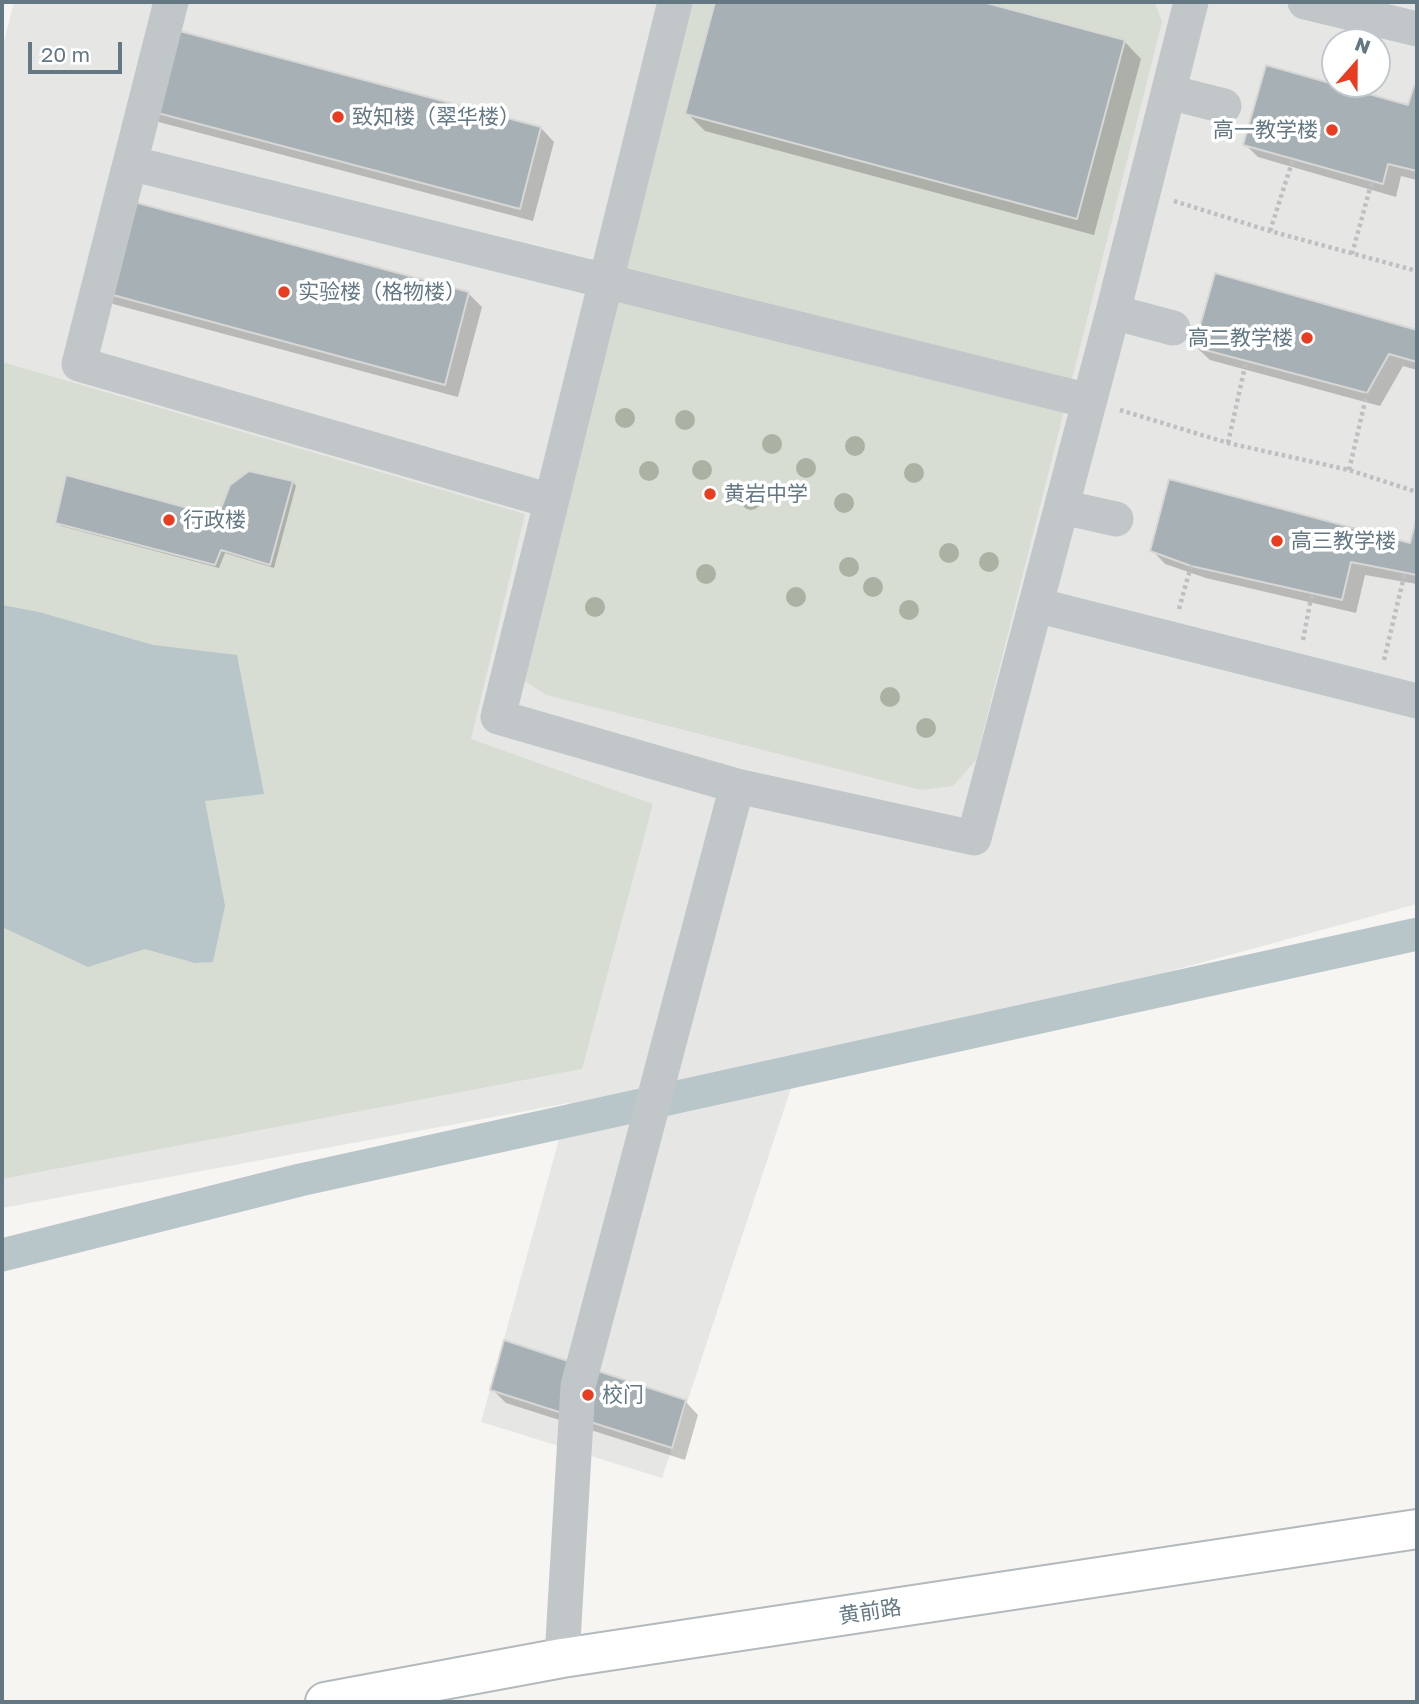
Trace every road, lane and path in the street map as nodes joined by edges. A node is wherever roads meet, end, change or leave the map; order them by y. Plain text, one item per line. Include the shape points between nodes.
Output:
1 (171, 2) edge
2 (675, 2) edge
3 (1191, 2) edge
4 (1305, 2) edge
5 (1417, 29) edge
6 (1169, 92) junction
7 (1224, 106) dead end
8 (1293, 159) dead end
9 (130, 163) junction
10 (1372, 181) dead end
11 (1143, 191) junction
12 (1270, 231) junction
13 (1352, 254) junction
14 (1417, 271) edge
15 (607, 281) junction
16 (1113, 312) junction
17 (1173, 328) dead end
18 (1246, 362) dead end
19 (1367, 393) dead end
20 (1088, 401) junction
21 (1228, 443) junction
22 (1349, 470) junction
23 (1417, 492) edge
24 (551, 501) junction
25 (1062, 507) junction
26 (1116, 519) dead end
27 (1191, 566) dead end
28 (1405, 572) dead end
29 (1312, 593) dead end
30 (1036, 605) junction
31 (1170, 640) junction
32 (1297, 672) junction
33 (1377, 691) junction
34 (1417, 701) edge
35 (737, 786) junction
36 (1417, 1529) edge
37 (562, 1658) junction
38 (325, 1702) edge

1 - 9 street
2 - 15 street
3 - 6 street
4 - 5 street
6 - 7 street
6 - 11 street
8 - 12 path
9 - 15 street
9 - 24 street via 79,364
10 - 13 path
11 - 12 path
11 - 16 street
12 - 13 path
13 - 14 path
15 - 20 street
15 - 24 street
16 - 17 street
16 - 20 street
18 - 21 path
19 - 22 path
20 - 21 path
20 - 25 street
21 - 22 path
22 - 23 path
24 - 35 street via 498,718
25 - 26 street
25 - 30 street
27 - 31 path
28 - 33 path
29 - 32 path
30 - 31 street
30 - 35 street via 974,838
31 - 32 street
32 - 33 street
33 - 34 street
35 - 37 street via 578,1386
36 - 37 main road, 黄前路
37 - 38 main road, 黄前路

